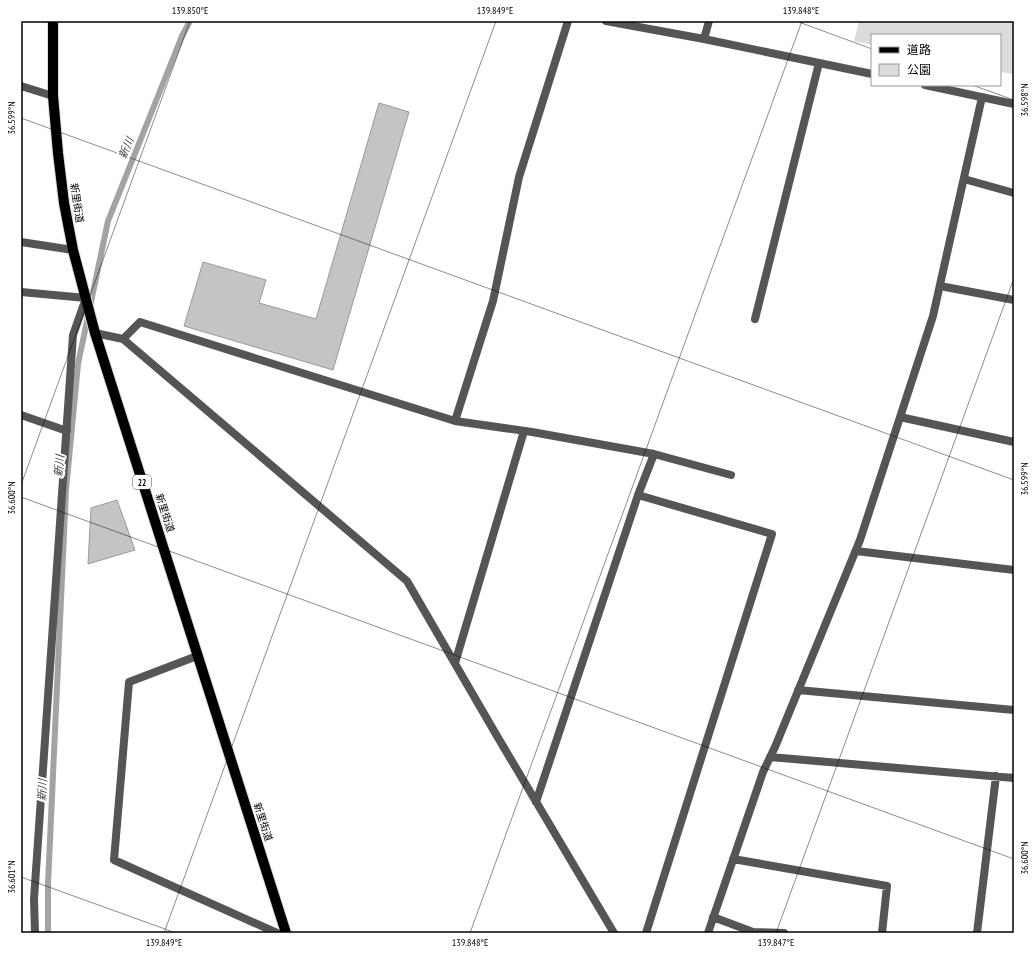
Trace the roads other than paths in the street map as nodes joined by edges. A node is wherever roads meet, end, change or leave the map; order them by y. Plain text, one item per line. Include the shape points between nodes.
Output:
1 (53, 21) edge
2 (568, 21) edge
3 (607, 21) edge
4 (709, 21) edge
5 (704, 39) junction
6 (819, 63) junction
7 (871, 74) edge
8 (21, 86) edge
9 (930, 86) edge
10 (53, 96) junction
11 (982, 97) junction
12 (1014, 104) edge
13 (964, 179) junction
14 (1014, 193) edge
15 (21, 242) edge
16 (73, 250) junction
17 (940, 286) junction
18 (21, 292) edge
19 (86, 298) junction
20 (1014, 300) edge
21 (755, 319) dead end
22 (95, 333) junction
23 (123, 339) junction
24 (21, 415) edge
25 (900, 417) junction
26 (455, 421) junction
27 (67, 431) junction
28 (524, 431) junction
29 (1014, 442) edge
30 (654, 454) junction
31 (731, 475) dead end
32 (638, 495) junction
33 (856, 551) junction
34 (1014, 570) edge
35 (197, 656) junction
36 (455, 663) junction
37 (798, 690) junction
38 (1014, 710) edge
39 (770, 757) junction
40 (996, 776) junction
41 (1014, 778) edge
42 (536, 802) junction
43 (733, 859) junction
44 (713, 917) junction
45 (35, 933) edge
46 (277, 933) edge
47 (286, 933) edge
48 (614, 933) edge
49 (646, 933) edge
50 (708, 933) edge
51 (784, 933) edge
52 (882, 933) edge
53 (977, 933) edge

1 - 10 main road, 新里街道 / 22
2 - 26 street via 519,177 493,301
3 - 5 street
4 - 5 street
5 - 6 street
6 - 7 street
6 - 21 street
8 - 10 street
9 - 11 street
10 - 16 main road, 新里街道 / 22 via 64,203
11 - 12 street
11 - 13 street
13 - 14 street
13 - 17 street
15 - 16 street
16 - 19 main road, 新里街道 / 22
17 - 20 street
17 - 25 street via 933,316
18 - 19 street
19 - 22 main road, 新里街道 / 22
19 - 27 street via 73,335
22 - 23 street
22 - 35 main road, 新里街道 / 22
23 - 26 street via 140,322
23 - 36 street via 407,581
24 - 27 street
25 - 29 street
25 - 33 street
26 - 28 street
27 - 45 street via 35,892
28 - 30 street
28 - 36 street
30 - 31 street
30 - 32 street
32 - 42 street
32 - 49 street via 772,534
33 - 34 street
33 - 37 street
35 - 46 street via 128,682 114,860
35 - 47 main road, 新里街道 / 22
36 - 42 street
37 - 38 street
37 - 39 street
39 - 40 street
39 - 43 street
40 - 41 street
40 - 53 street
42 - 48 street
43 - 44 street
43 - 52 street via 887,886
44 - 50 street
44 - 51 street via 753,932

